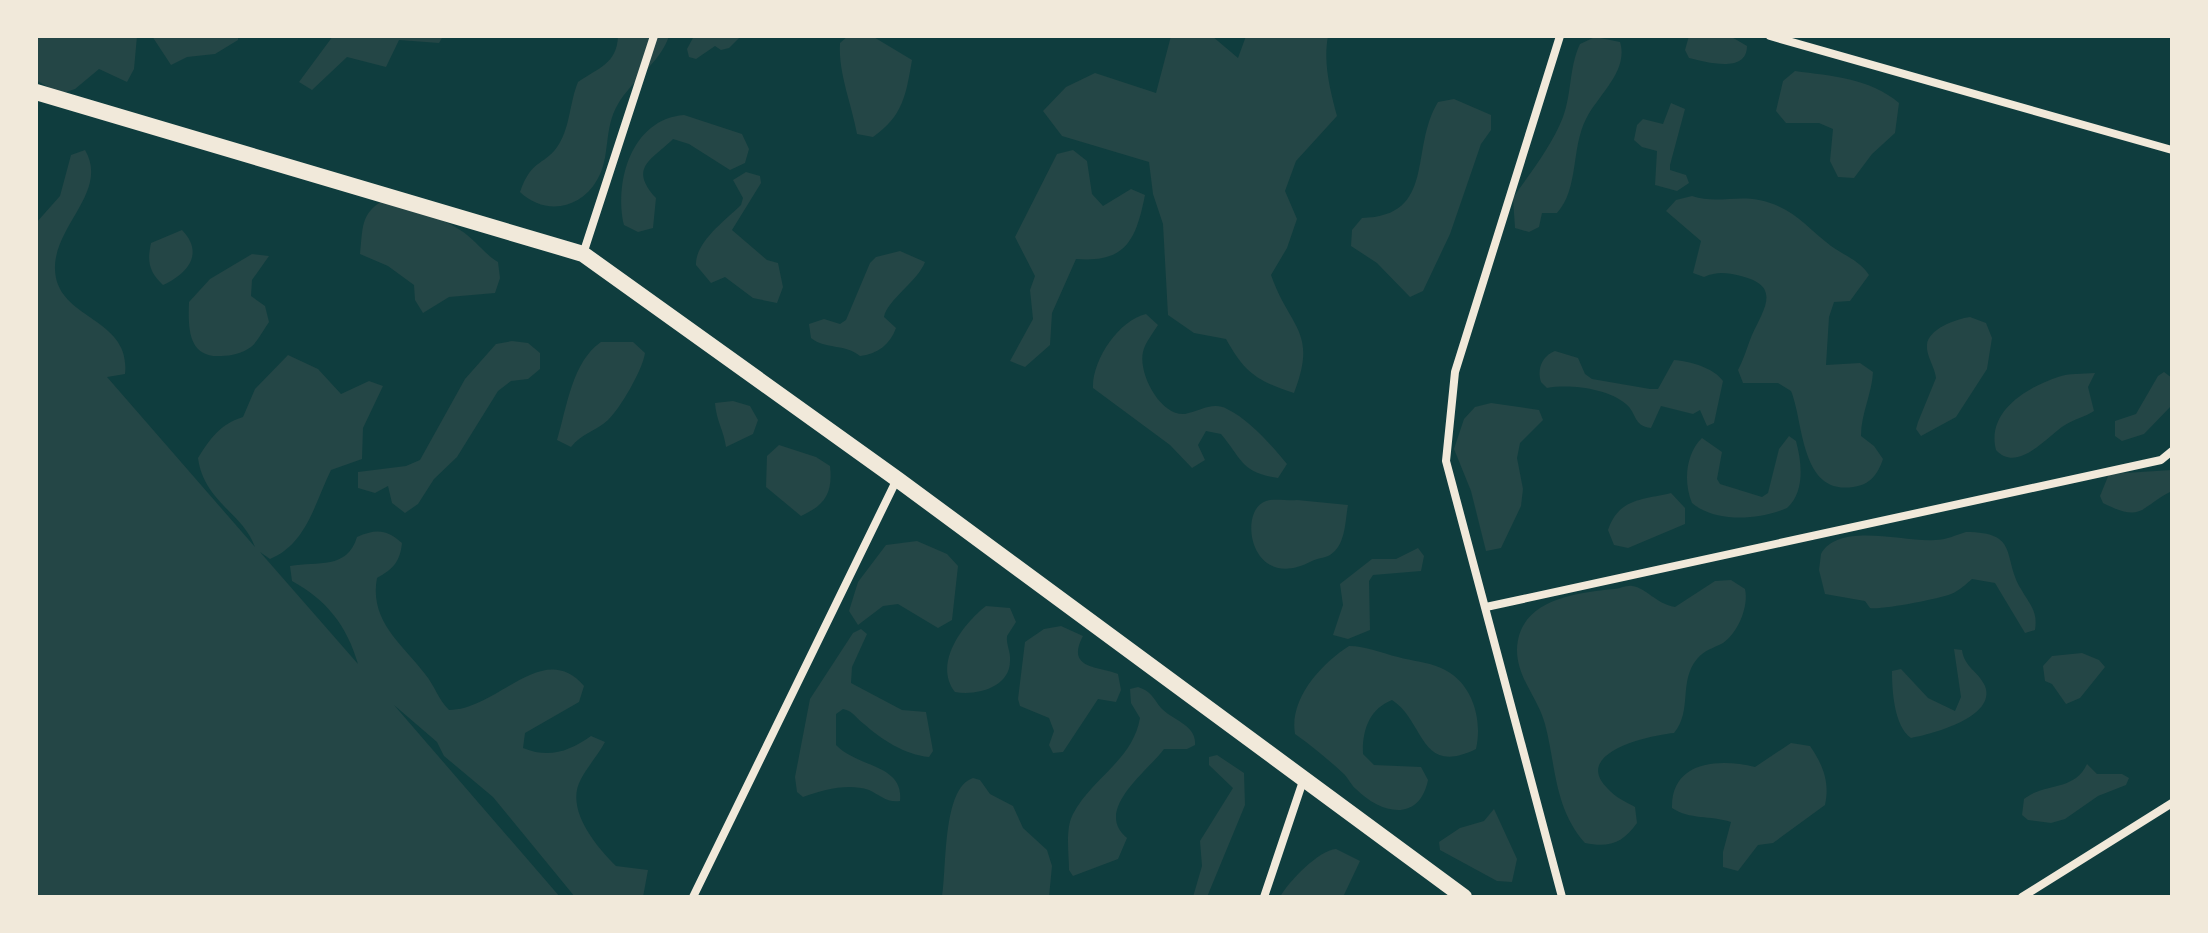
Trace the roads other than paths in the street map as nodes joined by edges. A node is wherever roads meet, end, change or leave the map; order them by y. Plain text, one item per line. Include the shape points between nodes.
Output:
1 (654, 36) edge
2 (1560, 36) edge
3 (1770, 36) edge
4 (36, 92) edge
5 (2172, 150) edge
6 (583, 254) junction
7 (2172, 451) edge
8 (897, 479) junction
9 (1486, 607) junction
10 (1303, 781) junction
11 (2172, 803) edge
12 (693, 897) edge
13 (1264, 897) edge
14 (1464, 897) edge
15 (1562, 897) edge
16 (2022, 897) edge

1 - 6 street
2 - 9 street via 1455,372 1446,461
3 - 5 street
4 - 6 main road
6 - 8 main road
7 - 9 street via 2161,460
8 - 10 main road
8 - 12 street
9 - 15 street
10 - 13 street
10 - 14 main road
11 - 16 street

